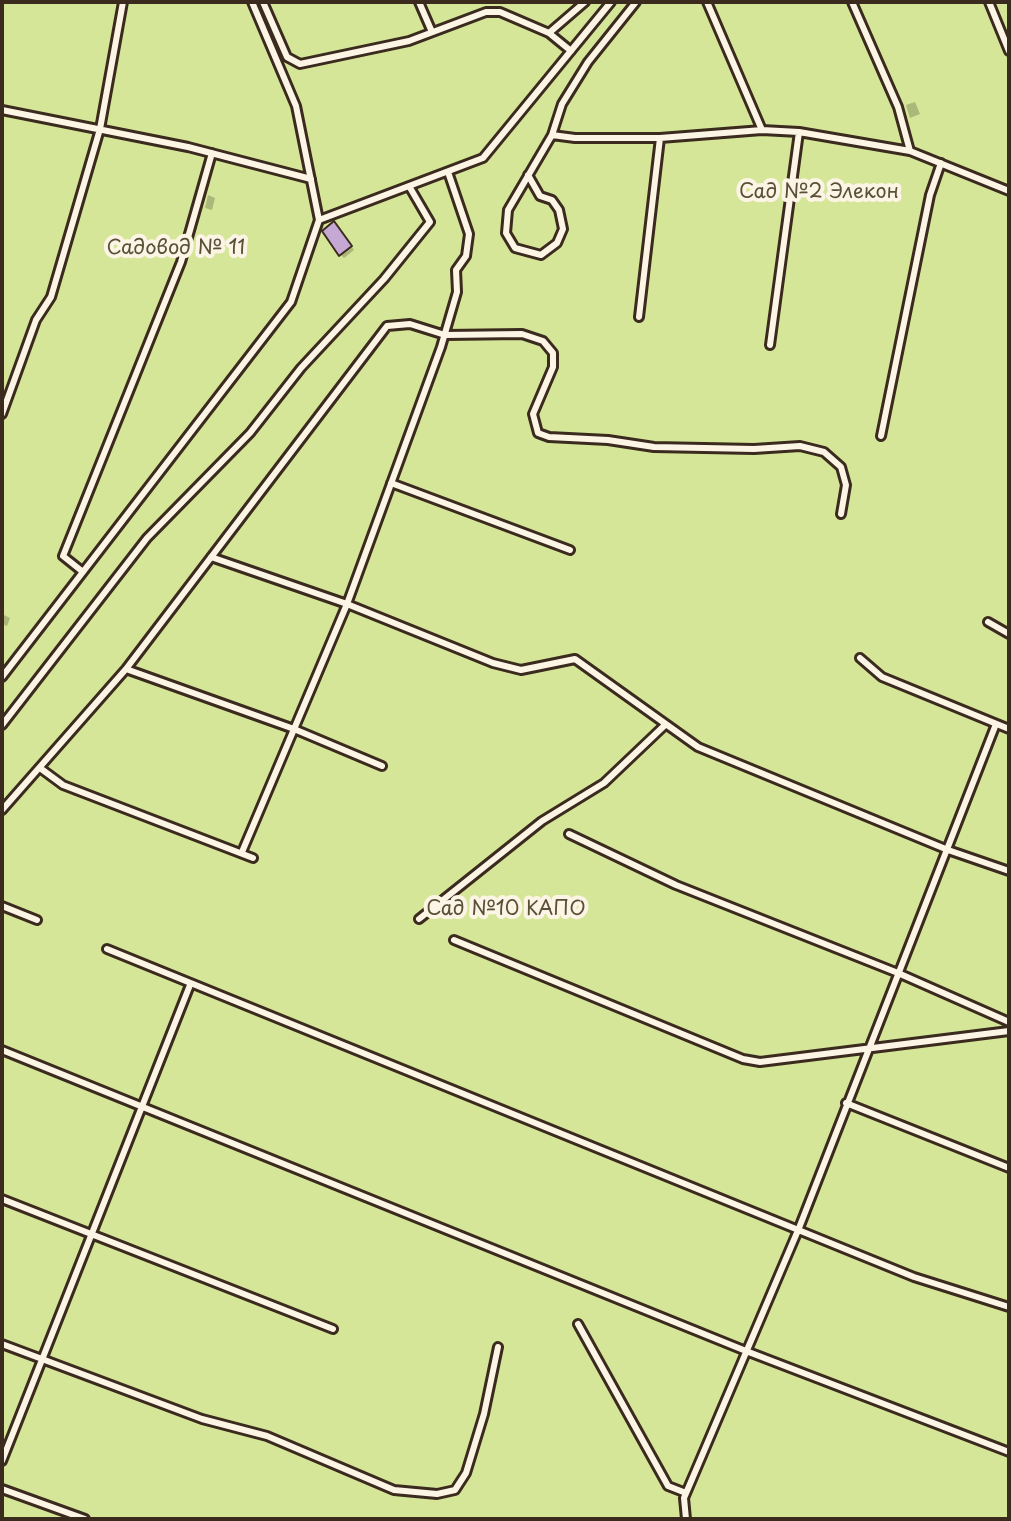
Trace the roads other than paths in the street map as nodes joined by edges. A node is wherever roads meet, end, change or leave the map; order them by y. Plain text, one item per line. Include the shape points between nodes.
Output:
1 (123, 2) edge
2 (252, 2) edge
3 (263, 2) edge
4 (419, 2) edge
5 (571, 2) edge
6 (585, 2) edge
7 (611, 2) edge
8 (636, 2) edge
9 (707, 2) edge
10 (852, 2) edge
11 (989, 2) edge
12 (578, 11) junction
13 (432, 32) junction
14 (549, 33) junction
15 (571, 51) junction
16 (1009, 51) edge
17 (2, 110) edge
18 (100, 129) junction
19 (762, 130) junction
20 (799, 132) junction
21 (552, 135) junction
22 (660, 138) junction
23 (910, 151) junction
24 (212, 153) junction
25 (941, 163) junction
26 (448, 172) junction
27 (528, 175) junction
28 (311, 179) junction
29 (409, 186) junction
30 (1009, 191) edge
31 (319, 220) junction
32 (639, 317) dead end
33 (445, 335) junction
34 (770, 345) dead end
35 (2, 414) edge
36 (881, 436) dead end
37 (391, 483) junction
38 (841, 514) dead end
39 (570, 550) dead end
40 (211, 557) junction
41 (83, 572) junction
42 (347, 604) junction
43 (988, 622) dead end
44 (1009, 634) edge
45 (860, 658) dead end
46 (2, 660) edge
47 (12, 664) junction
48 (126, 669) junction
49 (2, 677) edge
50 (996, 724) junction
51 (2, 725) edge
52 (665, 725) junction
53 (294, 729) junction
54 (1009, 729) edge
55 (382, 766) dead end
56 (40, 768) junction
57 (2, 810) edge
58 (569, 834) dead end
59 (948, 850) junction
60 (242, 852) junction
61 (253, 858) dead end
62 (1009, 871) edge
63 (2, 906) edge
64 (419, 919) dead end
65 (37, 920) dead end
66 (454, 940) dead end
67 (107, 949) dead end
68 (898, 973) junction
69 (190, 985) junction
70 (1009, 1022) edge
71 (1009, 1031) edge
72 (866, 1048) junction
73 (2, 1050) edge
74 (846, 1103) junction
75 (143, 1107) junction
76 (1009, 1168) edge
77 (2, 1199) edge
78 (799, 1228) junction
79 (90, 1236) junction
80 (1009, 1307) edge
81 (578, 1324) dead end
82 (333, 1329) dead end
83 (2, 1344) edge
84 (498, 1347) dead end
85 (746, 1351) junction
86 (42, 1360) junction
87 (1009, 1452) edge
88 (2, 1461) edge
89 (2, 1489) edge
90 (686, 1493) junction
91 (85, 1519) edge
92 (686, 1519) edge

1 - 18 lane
2 - 28 lane via 296,106
3 - 13 lane via 287,57 300,64
4 - 13 lane
5 - 12 lane
6 - 12 lane
7 - 15 lane
8 - 21 lane via 588,62 562,104
9 - 19 lane
10 - 23 lane via 898,107
11 - 16 lane
12 - 14 lane
13 - 14 lane via 500,12
14 - 15 lane
15 - 26 lane via 483,158
17 - 18 lane
18 - 24 lane
18 - 35 lane via 51,297 36,320
19 - 20 lane
19 - 22 lane
20 - 23 lane
20 - 34 lane
21 - 22 lane
21 - 27 lane
22 - 32 lane
23 - 25 lane
24 - 28 lane
24 - 41 lane via 181,262 63,556
25 - 30 lane
25 - 36 lane
26 - 29 lane
26 - 33 lane via 469,234 466,256 456,270 457,292
27 - 27 lane via 508,210 506,233 515,248 541,255 557,243 563,229 559,210 540,196
28 - 31 lane
29 - 31 lane
29 - 51 lane via 430,222 250,433 147,538
31 - 41 lane via 291,302
33 - 37 lane
33 - 38 lane via 522,334 543,341 553,353 553,367 533,414 538,433 654,447 800,446 824,452 841,467 846,485
33 - 40 lane via 410,324 387,326
37 - 39 lane
37 - 42 lane
40 - 42 lane
40 - 48 lane
41 - 47 lane
42 - 52 lane via 521,670 575,659
42 - 53 lane
43 - 44 lane
45 - 50 lane via 882,677
46 - 47 lane
47 - 49 lane
48 - 53 lane
48 - 56 lane
50 - 54 lane
50 - 59 lane
52 - 59 lane via 698,747
52 - 64 lane via 604,783 542,821
53 - 55 lane
53 - 60 lane
56 - 57 lane
56 - 60 lane via 63,785
58 - 68 lane via 676,885
59 - 62 lane
59 - 68 lane
60 - 61 lane
63 - 65 lane
66 - 72 lane via 743,1059 760,1062
67 - 69 lane
68 - 70 lane
68 - 72 lane
69 - 75 lane
69 - 78 lane
71 - 72 lane
72 - 74 lane
73 - 75 lane
74 - 76 lane
74 - 78 lane
75 - 79 lane
75 - 85 lane
77 - 79 lane
78 - 80 lane via 914,1277
78 - 85 lane
79 - 82 lane
79 - 86 lane
81 - 90 lane via 668,1486
83 - 86 lane
84 - 86 lane via 466,1473 455,1490 437,1494 394,1490 267,1436 202,1419
85 - 87 lane
85 - 90 lane
86 - 88 lane
89 - 91 lane
90 - 92 lane

